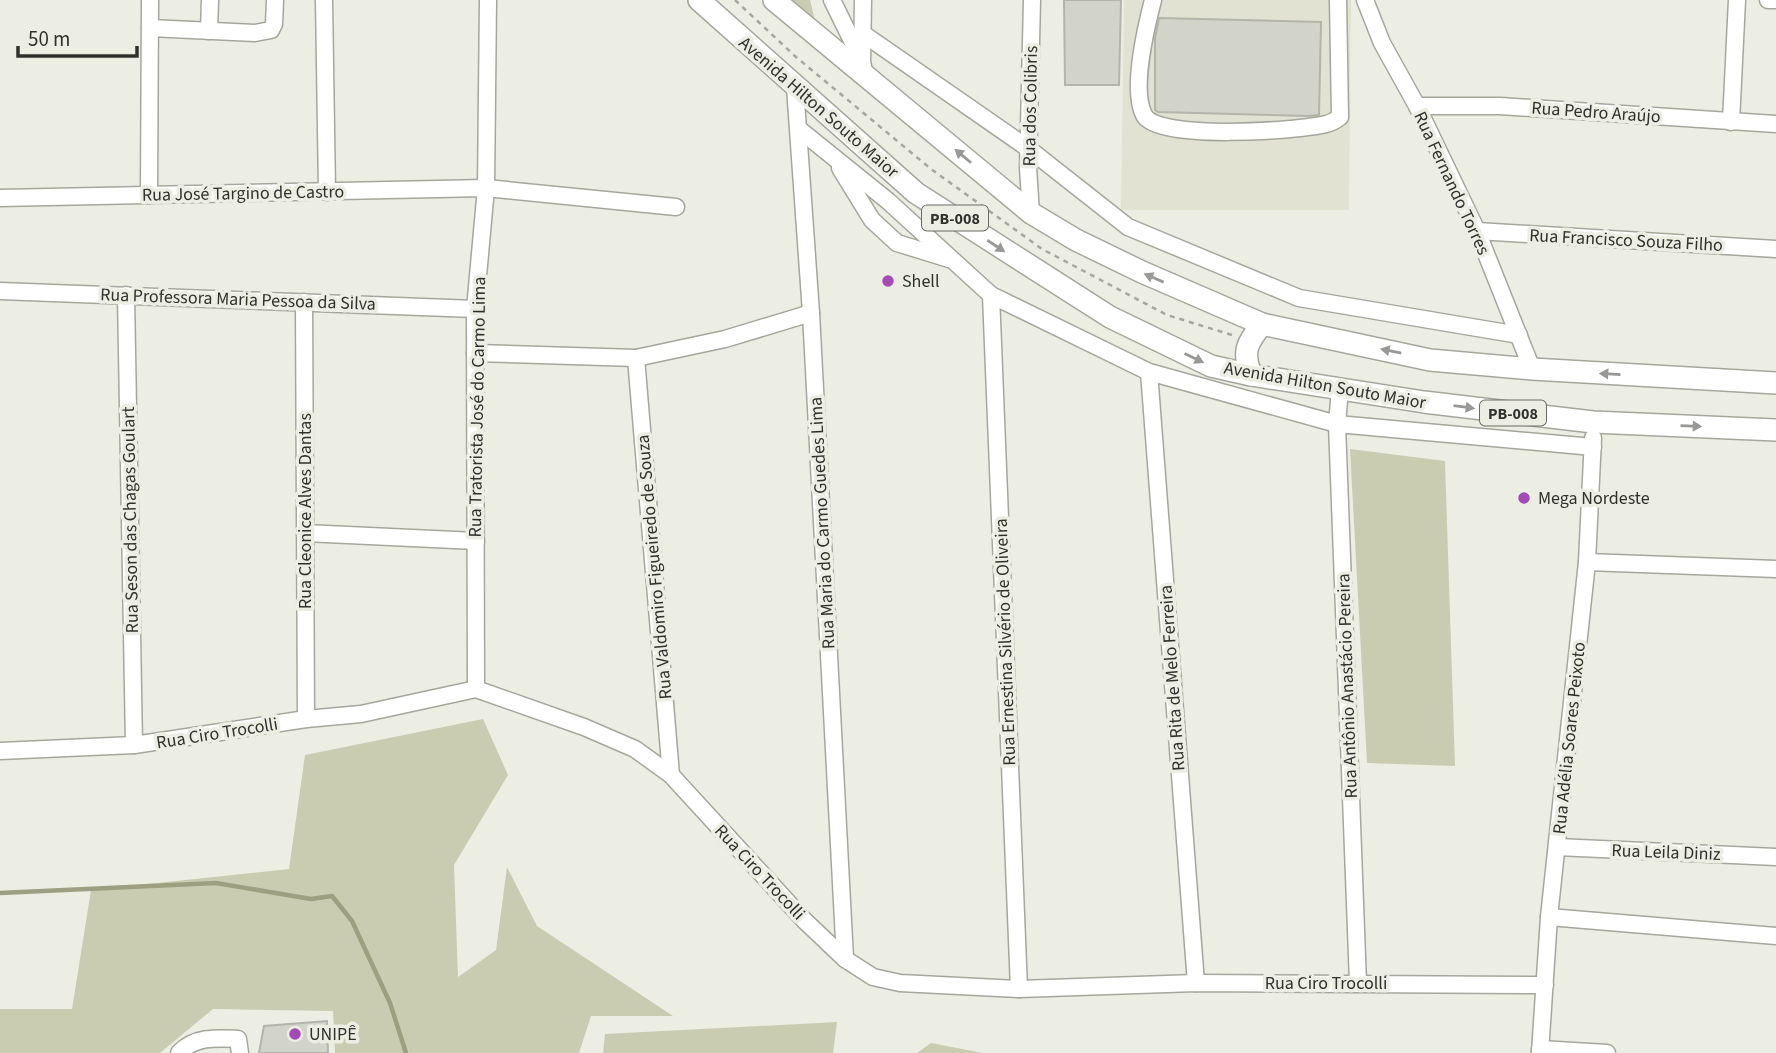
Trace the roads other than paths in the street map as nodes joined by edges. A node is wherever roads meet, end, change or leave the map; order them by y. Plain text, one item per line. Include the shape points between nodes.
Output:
1 (150, 0) edge
2 (211, 0) edge
3 (275, 0) edge
4 (324, 0) edge
5 (488, 0) edge
6 (699, 0) edge
7 (774, 0) edge
8 (832, 0) edge
9 (863, 0) edge
10 (1032, 0) edge
11 (1153, 0) edge
12 (1338, 0) edge
13 (1365, 0) edge
14 (1737, 0) edge
15 (1768, 0) edge
16 (1776, 1) edge
17 (149, 28) junction
18 (209, 31) junction
19 (862, 33) junction
20 (863, 68) junction
21 (795, 87) junction
22 (1417, 106) junction
23 (1731, 121) junction
24 (1776, 124) edge
25 (800, 130) junction
26 (1029, 149) junction
27 (832, 156) junction
28 (486, 188) junction
29 (327, 192) junction
30 (149, 195) junction
31 (0, 198) edge
32 (676, 206) dead end
33 (1031, 213) junction
34 (1476, 231) junction
35 (1776, 249) edge
36 (954, 261) junction
37 (0, 291) edge
38 (126, 295) junction
39 (992, 295) junction
40 (304, 302) junction
41 (475, 309) junction
42 (811, 313) junction
43 (1262, 324) junction
44 (1518, 335) junction
45 (475, 353) junction
46 (636, 358) junction
47 (1532, 369) junction
48 (1149, 372) junction
49 (1251, 375) junction
50 (1776, 383) edge
51 (1340, 389) junction
52 (1593, 422) junction
53 (1338, 424) junction
54 (1776, 430) edge
55 (1592, 447) junction
56 (305, 533) junction
57 (476, 541) junction
58 (1587, 562) junction
59 (1776, 569) edge
60 (477, 689) junction
61 (306, 719) junction
62 (134, 745) junction
63 (0, 751) edge
64 (671, 775) junction
65 (1557, 847) junction
66 (1776, 857) edge
67 (1549, 917) junction
68 (1776, 936) edge
69 (845, 959) junction
70 (1196, 983) junction
71 (1358, 983) junction
72 (1545, 985) junction
73 (1019, 989) junction
74 (239, 1038) edge
75 (1540, 1051) edge
76 (179, 1053) edge
77 (1607, 1053) edge

1 - 17 street
2 - 18 street
3 - 18 street via 271,30
4 - 29 street
5 - 28 street, Rua Tratorista José do Carmo Lima
6 - 21 main road, Avenida Hilton Souto Maior / PB-008
7 - 20 main road, PB-008
8 - 20 street
9 - 19 street
10 - 26 street, Rua dos Colibris
11 - 12 street via 1141,45 1140,102 1145,117 1154,125 1181,130 1245,133 1327,124 1340,117
13 - 22 street, Rua Fernando Torres via 1382,43
14 - 23 street
15 - 16 street
17 - 18 street
17 - 30 street
19 - 20 street
19 - 26 street
33 -> 20 main road, PB-008
21 - 25 street, Rua Maria do Carmo Guedes Lima
21 -> 49 main road, Avenida Hilton Souto Maior / PB-008 via 916,192 1022,263 1110,317 1211,366
22 - 23 street, Rua Pedro Araújo via 1500,106
22 - 34 street, Rua Fernando Torres
23 - 24 street, Rua Pedro Araújo
25 - 27 street, Avenida Hilton Souto Maior
25 - 42 street, Rua Maria do Carmo Guedes Lima
26 - 33 street, Rua dos Colibris
26 - 44 street via 1128,227 1299,298
27 - 36 street, Avenida Hilton Souto Maior
27 - 36 street via 872,220 897,243
28 - 29 street, Rua José Targino de Castro
28 - 32 street, Rua José Targino de Castro
28 - 41 street, Rua Tratorista José do Carmo Lima
29 - 30 street, Rua José Targino de Castro
30 - 31 street, Rua José Targino de Castro
43 -> 33 main road, PB-008 via 1142,272
34 - 35 street, Rua Francisco Souza Filho
34 - 44 street, Rua Fernando Torres
36 - 39 street, Avenida Hilton Souto Maior
37 - 38 street, Rua Professora Maria Pessoa da Silva
38 - 40 street, Rua Professora Maria Pessoa da Silva
38 - 62 street, Rua Seson das Chagas Goulart
39 - 48 street, Avenida Hilton Souto Maior
39 - 73 street, Rua Ernestina Silvério de Oliveira
40 - 41 street, Rua Professora Maria Pessoa da Silva
40 - 56 street, Rua Cleonice Alves Dantas
41 - 45 street, Rua Tratorista José do Carmo Lima
42 - 46 street via 725,339
42 - 69 street, Rua Maria do Carmo Guedes Lima
47 -> 43 main road, PB-008 via 1430,360
43 - 49 main road via 1245,354
44 - 47 street, Rua Fernando Torres
45 - 46 street
45 - 57 street, Rua Tratorista José do Carmo Lima
46 - 64 street, Rua Valdomiro Figueiredo de Souza
50 -> 47 main road, PB-008
48 - 53 street, Avenida Hilton Souto Maior
48 - 70 street, Rua Rita de Melo Ferreira
49 - 51 main road, Avenida Hilton Souto Maior / PB-008
51 -> 52 main road, Avenida Hilton Souto Maior / PB-008
51 - 53 street, Rua Antônio Anastácio Pereira
52 -> 54 main road, Avenida Hilton Souto Maior / PB-008
52 - 55 street, Rua Adélia Soares Peixoto
53 - 55 street, Avenida Hilton Souto Maior
53 - 71 street, Rua Antônio Anastácio Pereira
55 - 58 street, Rua Adélia Soares Peixoto
56 - 57 street
56 - 61 street, Rua Cleonice Alves Dantas
57 - 60 street, Rua Tratorista José do Carmo Lima
58 - 59 street
58 - 65 street, Rua Adélia Soares Peixoto
60 - 61 street, Rua Ciro Trocolli via 361,714
60 - 64 street, Rua Ciro Trocolli via 635,749
61 - 62 street, Rua Ciro Trocolli
62 - 63 street, Rua Ciro Trocolli
64 - 69 street, Rua Ciro Trocolli
65 - 66 street, Rua Leila Diniz
65 - 67 street, Rua Adélia Soares Peixoto
67 - 68 street
67 - 72 street, Rua Adélia Soares Peixoto
69 - 73 street, Rua Ciro Trocolli via 873,976 900,983
70 - 71 street, Rua Ciro Trocolli
70 - 73 street, Rua Ciro Trocolli
71 - 72 street, Rua Ciro Trocolli
72 - 75 street, Rua Adélia Soares Peixoto
74 - 76 street via 192,1042
75 - 77 street

